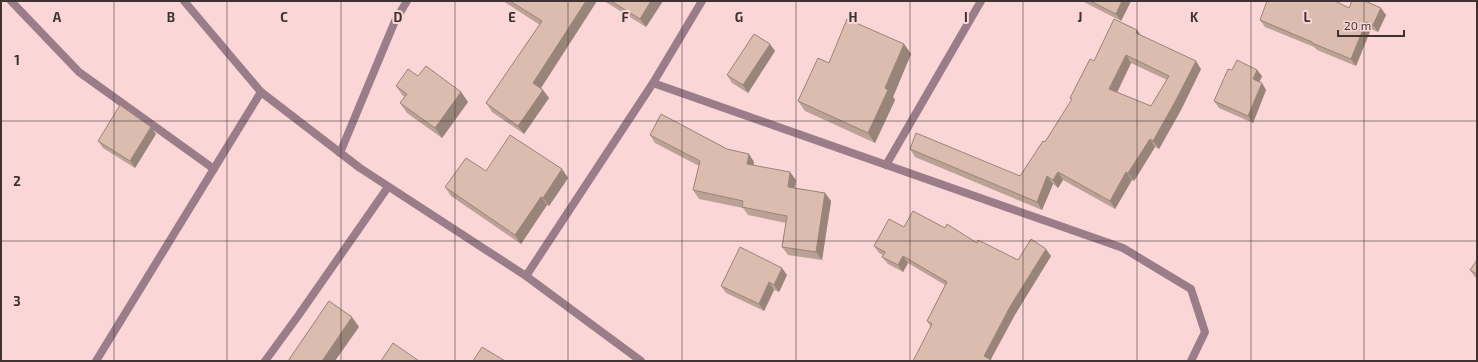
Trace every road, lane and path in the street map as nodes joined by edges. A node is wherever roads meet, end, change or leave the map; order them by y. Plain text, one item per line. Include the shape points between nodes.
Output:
1 (11, 1) edge
2 (184, 1) edge
3 (407, 1) edge
4 (702, 1) edge
5 (980, 1) edge
6 (653, 83) junction
7 (261, 92) junction
8 (340, 153) junction
9 (886, 165) junction
10 (214, 168) junction
11 (388, 187) junction
12 (526, 276) junction
13 (96, 361) edge
14 (264, 361) edge
15 (640, 361) edge
16 (1191, 361) edge

1 - 10 street via 79,72
2 - 7 street
3 - 8 street via 395,21
4 - 6 street
5 - 9 street
6 - 9 street
6 - 12 street
7 - 8 street
7 - 10 street
8 - 11 street
9 - 16 street via 1123,248 1192,289 1205,332
10 - 13 street
11 - 12 street
11 - 14 street
12 - 15 street

